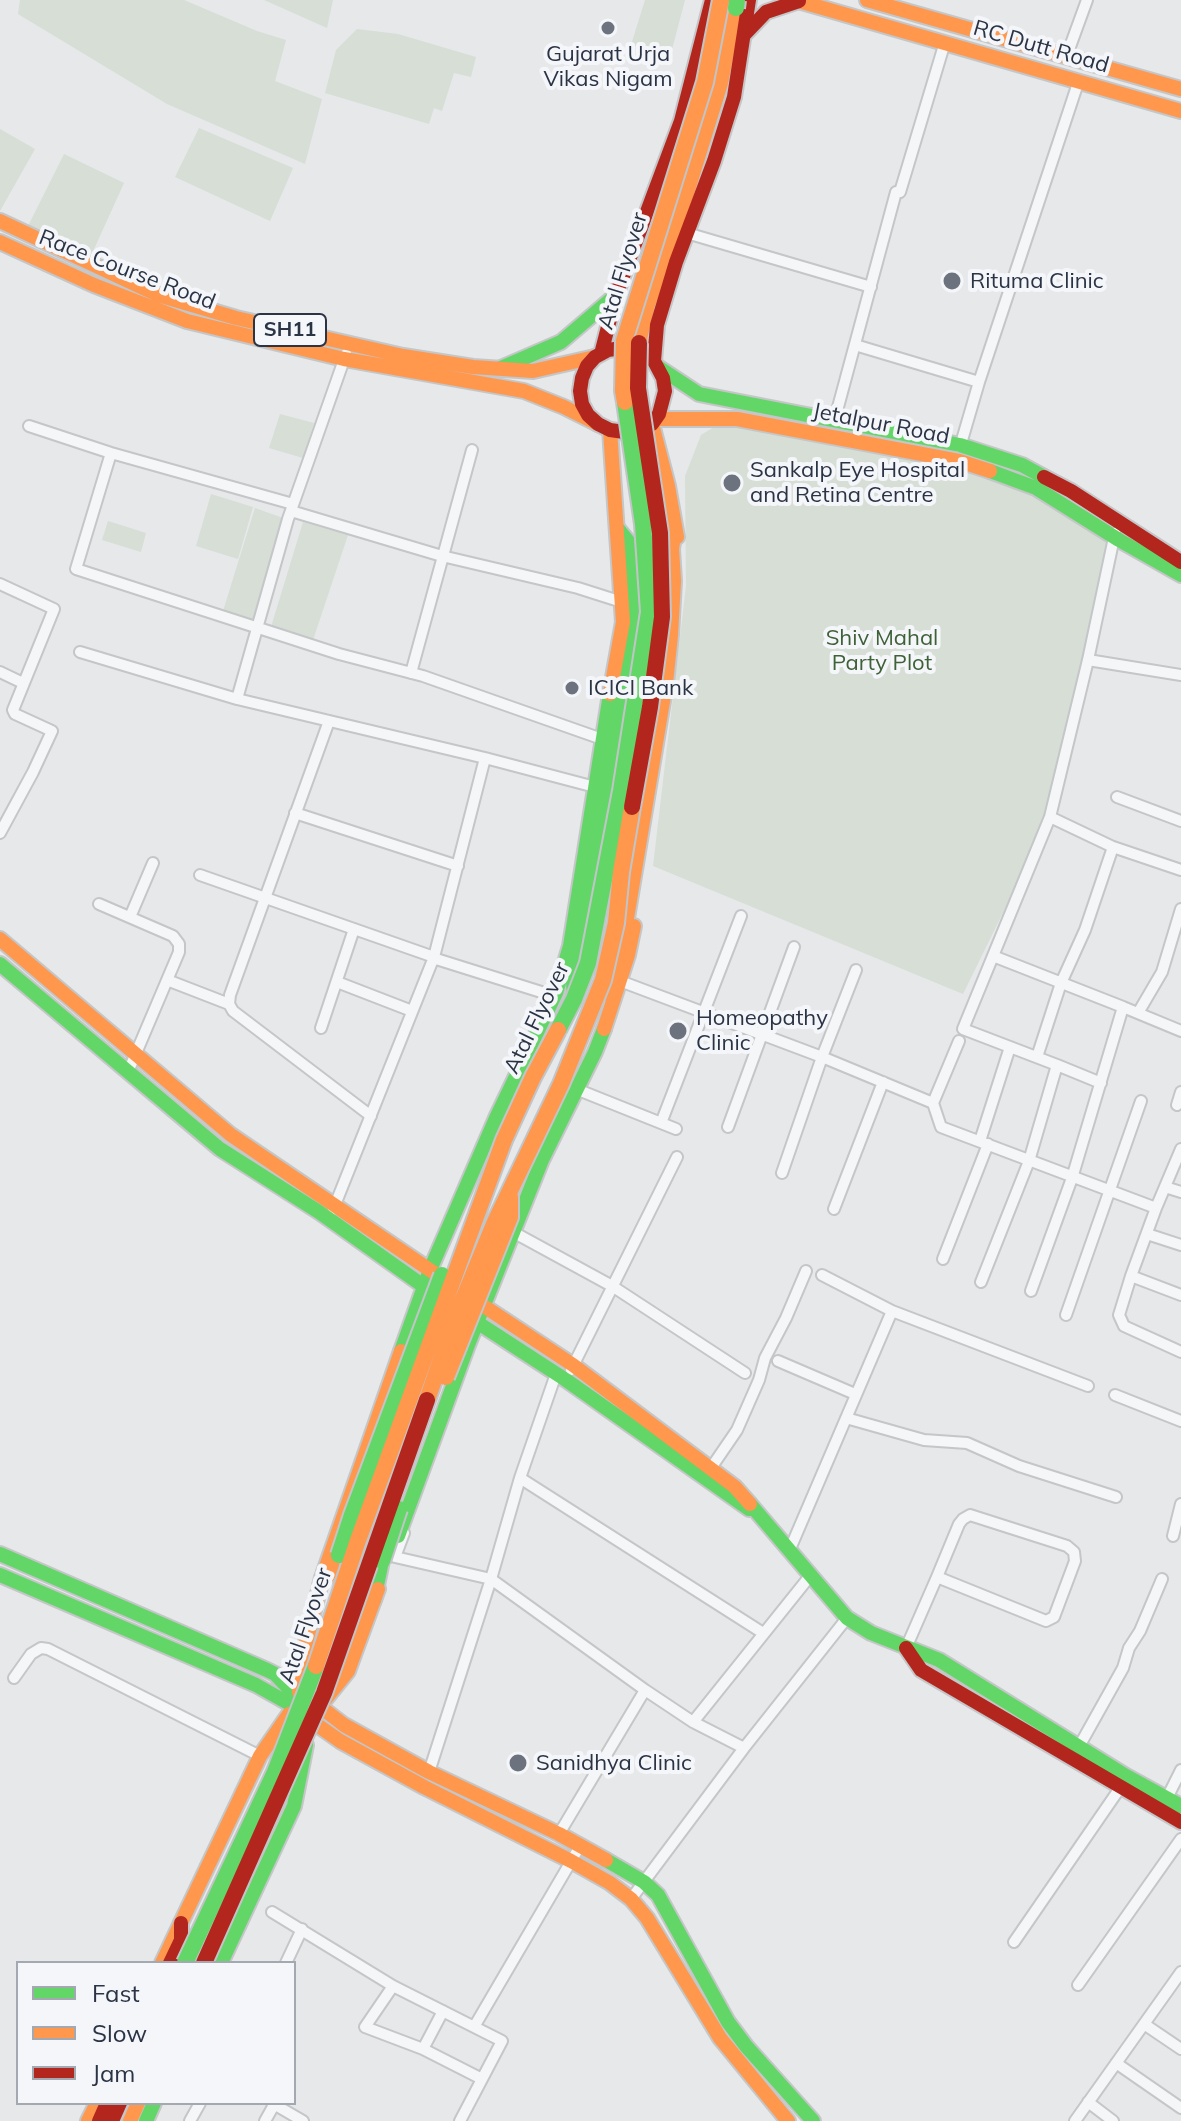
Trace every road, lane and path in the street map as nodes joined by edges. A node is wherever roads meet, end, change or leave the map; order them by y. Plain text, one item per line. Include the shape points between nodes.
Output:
1 (712, 0) edge
2 (721, 0) edge
3 (734, 0) edge
4 (750, 0) edge
5 (797, 0) edge
6 (1087, 0) edge
7 (875, 1) edge
8 (744, 35) junction
9 (945, 42) junction
10 (1067, 55) junction
11 (1079, 80) junction
12 (1181, 89) edge
13 (1181, 111) edge
14 (0, 221) edge
15 (690, 234) dead end
16 (0, 242) edge
17 (871, 287) junction
18 (616, 295) junction
19 (855, 345) junction
20 (347, 351) junction
21 (598, 356) junction
22 (656, 364) junction
23 (499, 369) junction
24 (979, 382) junction
25 (740, 412) junction
26 (654, 421) junction
27 (834, 422) junction
28 (29, 426) dead end
29 (604, 427) junction
30 (472, 450) dead end
31 (111, 453) junction
32 (958, 453) junction
33 (292, 508) junction
34 (675, 528) junction
35 (618, 529) junction
36 (1116, 530) junction
37 (442, 556) junction
38 (1181, 562) edge
39 (1181, 575) edge
40 (0, 584) edge
41 (622, 602) junction
42 (258, 626) junction
43 (80, 652) dead end
44 (1088, 660) junction
45 (0, 672) edge
46 (411, 673) junction
47 (1181, 675) edge
48 (23, 683) junction
49 (237, 699) junction
50 (329, 721) junction
51 (602, 739) junction
52 (485, 758) junction
53 (595, 787) junction
54 (1117, 797) dead end
55 (295, 813) junction
56 (1050, 817) junction
57 (1181, 821) edge
58 (0, 833) edge
59 (1113, 847) junction
60 (153, 863) dead end
61 (458, 866) junction
62 (1181, 870) edge
63 (200, 875) dead end
64 (264, 898) junction
65 (99, 904) dead end
66 (1181, 909) edge
67 (741, 916) dead end
68 (130, 917) junction
69 (354, 929) junction
70 (0, 939) edge
71 (794, 947) dead end
72 (993, 956) junction
73 (433, 958) junction
74 (0, 964) edge
75 (856, 970) dead end
76 (167, 980) junction
77 (620, 981) junction
78 (337, 982) junction
79 (1061, 983) junction
80 (554, 996) junction
81 (574, 999) junction
82 (594, 1002) junction
83 (229, 1004) junction
84 (1123, 1007) junction
85 (412, 1011) junction
86 (702, 1013) junction
87 (1138, 1013) junction
88 (321, 1028) dead end
89 (1181, 1031) edge
90 (761, 1035) junction
91 (959, 1041) dead end
92 (1010, 1047) junction
93 (136, 1053) junction
94 (822, 1057) junction
95 (1037, 1057) junction
96 (1057, 1065) junction
97 (128, 1072) junction
98 (883, 1082) junction
99 (1101, 1083) junction
100 (576, 1089) junction
101 (1181, 1092) edge
102 (1141, 1101) dead end
103 (933, 1103) junction
104 (1177, 1105) dead end
105 (371, 1116) junction
106 (661, 1123) junction
107 (728, 1127) dead end
108 (676, 1129) dead end
109 (984, 1143) junction
110 (1181, 1149) edge
111 (677, 1157) dead end
112 (1029, 1161) junction
113 (782, 1173) dead end
114 (1072, 1178) junction
115 (1165, 1187) junction
116 (485, 1190) junction
117 (510, 1191) junction
118 (1110, 1191) junction
119 (1181, 1192) edge
120 (1156, 1208) junction
121 (834, 1209) dead end
122 (332, 1213) junction
123 (513, 1232) junction
124 (1147, 1234) junction
125 (1181, 1245) edge
126 (943, 1259) dead end
127 (806, 1271) dead end
128 (822, 1275) dead end
129 (1131, 1276) junction
130 (427, 1278) junction
131 (981, 1282) dead end
132 (612, 1286) junction
133 (1031, 1291) dead end
134 (1181, 1295) edge
135 (484, 1306) junction
136 (892, 1311) junction
137 (1066, 1315) dead end
138 (478, 1324) junction
139 (1181, 1352) edge
140 (778, 1361) dead end
141 (565, 1373) junction
142 (745, 1373) dead end
143 (1088, 1386) dead end
144 (855, 1394) junction
145 (1115, 1395) dead end
146 (846, 1418) junction
147 (1181, 1421) edge
148 (711, 1468) junction
149 (520, 1478) junction
150 (1116, 1497) dead end
151 (1181, 1504) edge
152 (760, 1517) junction
153 (1173, 1536) dead end
154 (790, 1549) junction
155 (0, 1554) edge
156 (0, 1575) edge
157 (810, 1576) junction
158 (937, 1577) junction
159 (491, 1579) junction
160 (1162, 1579) dead end
161 (320, 1586) junction
162 (374, 1600) junction
163 (847, 1618) junction
164 (763, 1633) junction
165 (906, 1648) junction
166 (14, 1678) dead end
167 (645, 1690) junction
168 (293, 1701) junction
169 (317, 1714) junction
170 (693, 1722) junction
171 (744, 1748) junction
172 (1075, 1753) junction
173 (260, 1756) junction
174 (1181, 1770) edge
175 (429, 1772) junction
176 (1120, 1788) junction
177 (1169, 1805) edge
178 (1181, 1822) edge
179 (559, 1834) junction
180 (1181, 1839) edge
181 (580, 1846) junction
182 (571, 1861) junction
183 (644, 1882) junction
184 (631, 1899) junction
185 (272, 1912) dead end
186 (302, 1929) junction
187 (181, 1931) junction
188 (1014, 1942) dead end
189 (163, 1961) edge
190 (171, 1961) edge
191 (186, 1961) edge
192 (205, 1961) edge
193 (222, 1961) edge
194 (287, 1961) edge
195 (1179, 1979) edge
196 (1078, 1985) dead end
197 (393, 1986) junction
198 (443, 2011) junction
199 (1144, 2024) junction
200 (474, 2027) junction
201 (423, 2049) junction
202 (1181, 2049) edge
203 (1116, 2063) junction
204 (482, 2079) junction
205 (1088, 2102) junction
206 (275, 2105) edge
207 (1181, 2108) edge
208 (303, 2121) edge
209 (460, 2121) edge
210 (788, 2121) edge
211 (813, 2121) edge
212 (1075, 2121) edge
213 (1113, 2121) edge

1 - 18 main road via 681,121
2 - 81 main road, Atal Flyover, bridge via 705,82 624,341 623,391 643,524 649,612 597,924
3 - 4 main road
3 - 82 main road, Atal Flyover, bridge via 717,98 639,343 638,388 660,533 662,617 616,923
4 - 8 main road
5 - 8 main road via 766,12
5 - 9 main road, RC Dutt Road
6 - 10 street
7 - 10 main road, RC Dutt Road
8 - 22 main road via 734,97 657,325
9 - 11 main road, RC Dutt Road
9 - 17 street
10 - 12 main road, RC Dutt Road
11 - 13 main road, RC Dutt Road
11 - 24 street
14 - 20 main road, Race Course Road / SH11 via 158,295
15 - 17 street
16 - 20 main road, Race Course Road / SH11 via 187,321
17 - 19 street
18 - 21 main road
18 - 23 main road via 561,342
19 - 24 street
19 - 27 street
20 - 23 main road, Race Course Road / SH11
20 - 29 main road, Race Course Road / SH11 via 524,391
20 - 33 street
21 - 22 main road, SH11 via 622,348 636,350
21 - 23 main road, Race Course Road / SH11 via 533,371
21 - 29 main road via 587,366 580,391 588,415
22 - 25 main road, SH11 via 699,394
22 - 26 main road via 665,391
24 - 32 street
25 - 26 main road, SH11
25 - 27 main road, Jetalpur Road / SH11
25 - 32 main road, Jetalpur Road / SH11
26 - 29 main road, SH11 via 624,432
26 - 34 main road
27 - 32 main road, Jetalpur Road / SH11
28 - 31 street
29 - 35 main road
30 - 37 street
31 - 33 street
31 - 42 street via 76,569
32 - 36 main road, Jetalpur Road / SH11 via 1038,472
33 - 37 street
33 - 42 street
34 - 77 main road via 681,573 674,667
34 - 82 main road via 666,683 624,936 614,978
35 - 41 main road
35 - 81 main road via 632,546 632,635
36 - 38 main road, Jetalpur Road / SH11
36 - 39 main road, Jetalpur Road / SH11
36 - 44 street
37 - 41 street
37 - 46 street
40 - 48 street via 54,609
41 - 51 main road
42 - 46 street
42 - 49 street
43 - 49 street
44 - 47 street
44 - 56 street
45 - 48 street
46 - 51 street
48 - 58 street via 13,704 15,714 52,731
49 - 50 street
50 - 52 street
50 - 55 street
51 - 53 main road
52 - 53 street
52 - 61 street
53 - 80 main road via 570,946
54 - 57 street
55 - 61 street
55 - 64 street
56 - 59 street
56 - 72 street
59 - 62 street
59 - 79 street
60 - 68 street
61 - 73 street
63 - 64 street
64 - 69 street
64 - 83 street
65 - 68 street
66 - 87 street via 1162,972
67 - 86 street
68 - 76 street via 177,939 179,952
69 - 73 street
69 - 78 street
70 - 93 main road
71 - 90 street
72 - 79 street
72 - 92 street via 963,1029
73 - 80 street
73 - 85 street
74 - 97 main road
75 - 94 street
76 - 83 street
76 - 93 street
77 - 86 street
77 - 100 main road
78 - 85 street
78 - 88 street
79 - 84 street
79 - 95 street
80 - 130 main road
81 - 116 main road, Atal Flyover, bridge via 533,1077
82 - 117 main road, Atal Flyover, bridge
83 - 105 street
84 - 87 street
84 - 99 street
85 - 105 street
86 - 90 street
86 - 106 street
87 - 89 street
90 - 94 street
90 - 107 street
91 - 103 street
92 - 95 street
92 - 109 street
93 - 97 street
93 - 122 main road
94 - 98 street
94 - 113 street
95 - 96 street
96 - 99 street
96 - 112 street
97 - 122 main road via 220,1149
98 - 103 street
98 - 121 street
99 - 114 street
100 - 106 street
100 - 123 main road
101 - 104 street
102 - 118 street
103 - 109 street via 941,1127
105 - 122 street
106 - 108 street
109 - 112 street
109 - 126 street
110 - 115 street
111 - 132 street
112 - 114 street
112 - 131 street
114 - 118 street
114 - 133 street
115 - 119 street
115 - 120 street
116 - 161 main road, bridge via 473,1200 450,1254 334,1568
116 - 191 main road, Atal Flyover, bridge via 293,1728
117 - 162 main road, bridge via 510,1217 437,1399 382,1561
117 - 192 main road, Atal Flyover, bridge via 457,1314 324,1693
118 - 120 street
118 - 137 street
120 - 124 street
122 - 130 main road
123 - 132 street
123 - 135 main road
124 - 125 street
124 - 129 street
127 - 148 street via 737,1430
128 - 136 street
129 - 134 street
129 - 139 street via 1120,1311 1124,1326
130 - 135 main road
130 - 138 main road
130 - 161 main road
132 - 141 street
132 - 142 street
135 - 138 main road
135 - 141 main road
136 - 143 street
136 - 144 street
138 - 141 main road
138 - 159 street via 395,1557
138 - 162 main road
140 - 144 street
141 - 148 main road
141 - 149 street
141 - 152 main road
144 - 146 street
145 - 147 street
146 - 150 street via 924,1440 967,1443
146 - 154 street
148 - 152 main road via 739,1490
149 - 159 street
149 - 164 street
151 - 153 street
152 - 154 main road
154 - 157 main road
155 - 168 main road via 275,1674
156 - 168 main road
157 - 163 main road
157 - 164 street
158 - 158 street via 959,1524 970,1515 1074,1552 1054,1617 1046,1621
158 - 165 street
159 - 167 street
159 - 175 street
160 - 172 street via 1123,1668
161 - 168 main road
162 - 169 main road via 348,1671
163 - 165 main road
163 - 171 street
164 - 170 street
165 - 172 main road via 939,1660
166 - 173 street via 31,1654 48,1649
167 - 170 street
167 - 179 street
168 - 169 main road via 296,1722
168 - 169 main road via 304,1690 315,1693
168 - 173 main road
169 - 175 main road
169 - 182 main road via 340,1741
169 - 193 main road via 294,1806
170 - 171 street
171 - 183 street
172 - 176 main road
172 - 177 main road
173 - 187 main road
174 - 177 street
175 - 179 main road
176 - 177 main road
176 - 188 street
177 - 178 main road
179 - 181 main road
180 - 196 street
181 - 182 street
181 - 183 main road
182 - 184 main road
182 - 200 street
183 - 184 street
183 - 211 main road via 658,1895 728,2022
184 - 210 main road via 720,2038
185 - 186 street
186 - 194 street
186 - 197 street
187 - 189 main road
187 - 190 main road
195 - 199 street
197 - 198 street
197 - 201 street via 365,2027
198 - 200 street
198 - 201 street
199 - 202 street
199 - 203 street
200 - 204 street via 502,2041
201 - 204 street
203 - 205 street
203 - 207 street
204 - 209 street
205 - 212 street
205 - 213 street
206 - 208 street

